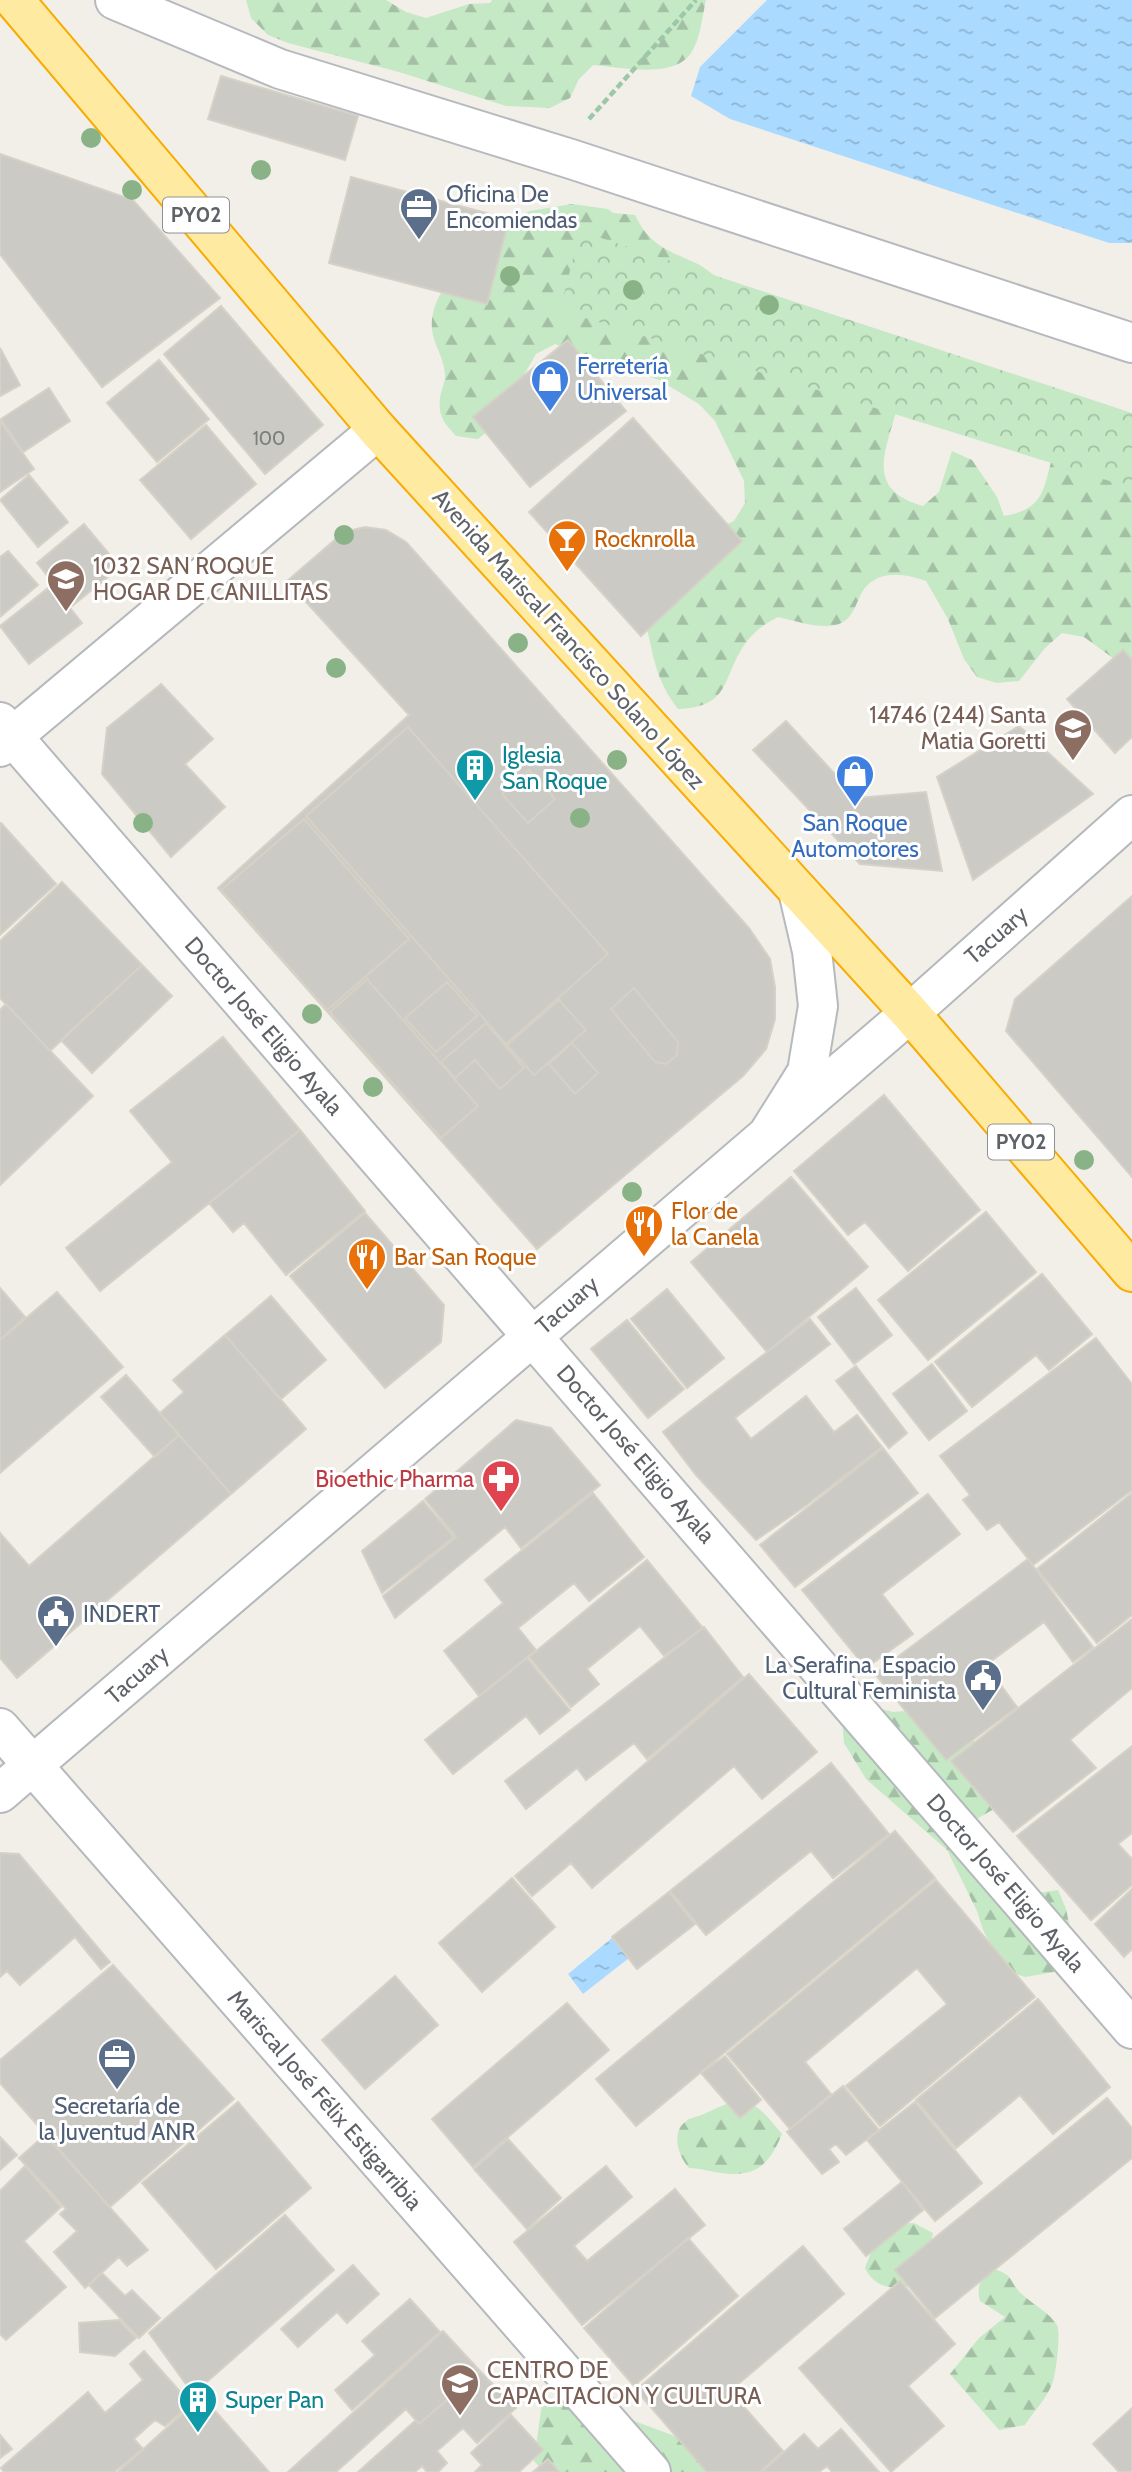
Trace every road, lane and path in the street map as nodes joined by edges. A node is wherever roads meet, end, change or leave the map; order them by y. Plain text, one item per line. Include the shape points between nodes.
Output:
1 (14, 0) edge
2 (115, 0) edge
3 (696, 0) edge
4 (576, 143) junction
5 (1132, 343) edge
6 (378, 430) junction
7 (4, 735) edge
8 (1132, 815) edge
9 (798, 891) junction
10 (910, 1013) junction
11 (770, 1131) junction
12 (1132, 1272) edge
13 (533, 1335) junction
14 (0, 1728) edge
15 (33, 1765) junction
16 (0, 1793) edge
17 (1132, 2029) edge
18 (651, 2472) edge

1 - 6 highway, Avenida Mariscal Francisco Solano López / PY02
2 - 4 street via 280,69
3 - 4 path
4 - 5 street
6 - 7 street
6 - 9 highway, Avenida Mariscal Francisco Solano López / PY02
7 - 13 street, Doctor José Eligio Ayala
8 - 10 street, Tacuary
9 - 10 highway, Avenida Mariscal Francisco Solano López / PY02
9 - 11 street via 813,951 818,1006 807,1072
10 - 11 street, Tacuary
10 - 12 highway, Avenida Mariscal Francisco Solano López / PY02
11 - 13 street, Tacuary
13 - 15 street, Tacuary
13 - 17 street, Doctor José Eligio Ayala
14 - 15 street, Mariscal José Félix Estigarribia
15 - 16 street, Tacuary
15 - 18 street, Mariscal José Félix Estigarribia

